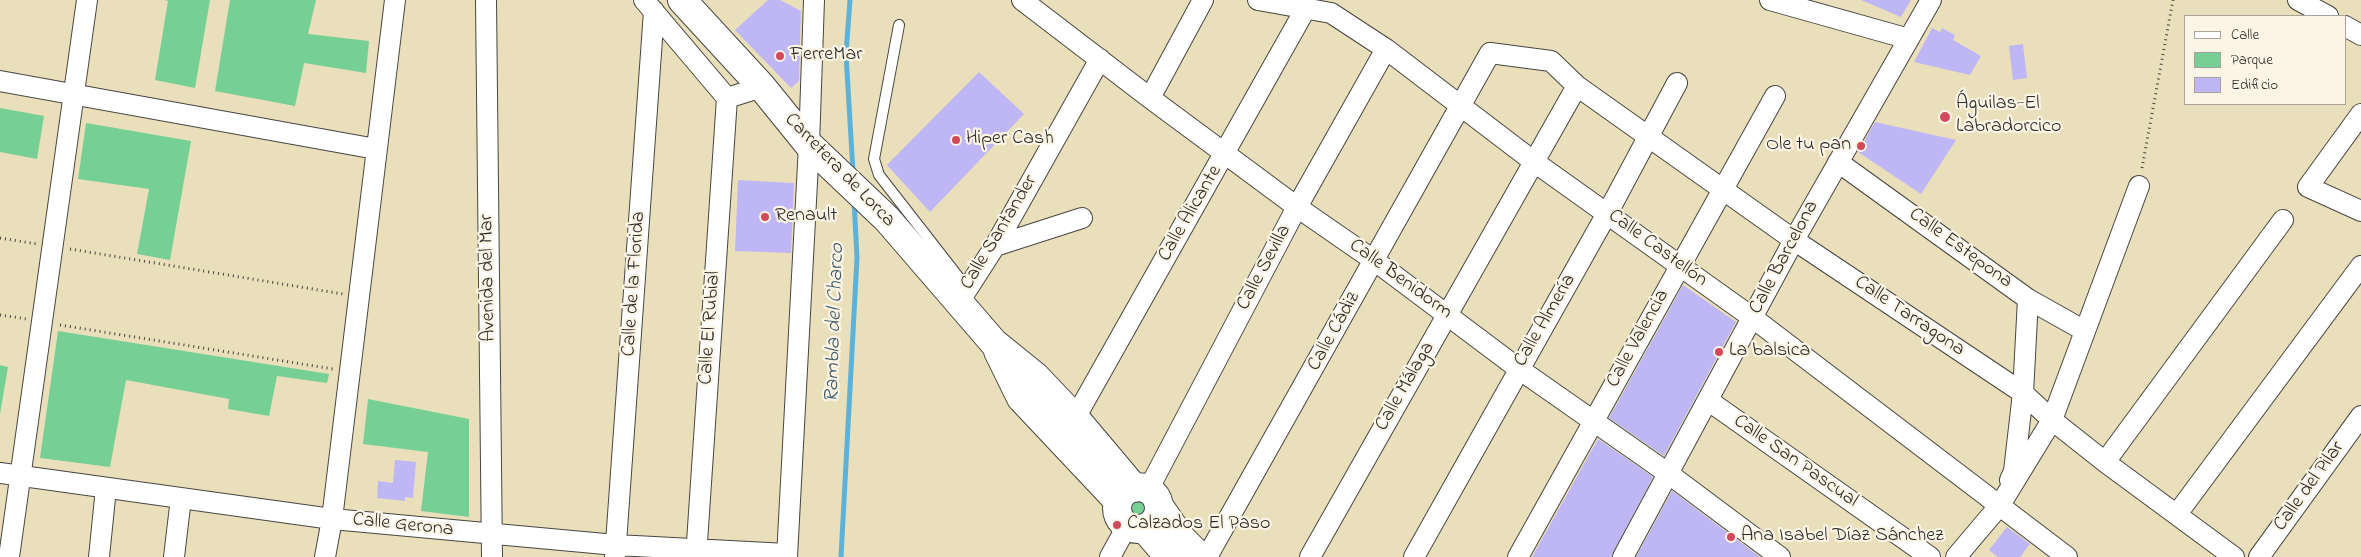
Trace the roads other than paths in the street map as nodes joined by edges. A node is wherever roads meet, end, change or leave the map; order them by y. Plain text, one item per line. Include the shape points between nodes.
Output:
1 (87, 0) edge
2 (395, 0) edge
3 (486, 0) edge
4 (682, 0) edge
5 (814, 0) edge
6 (1022, 0) edge
7 (1203, 0) edge
8 (1258, 0) edge
9 (1770, 0) edge
10 (1931, 0) edge
11 (2298, 0) edge
12 (649, 5) edge
13 (1306, 8) junction
14 (2325, 10) edge
15 (899, 25) dead end
16 (2346, 27) edge
17 (2361, 35) edge
18 (1909, 39) junction
19 (1386, 49) junction
20 (1100, 59) junction
21 (0, 82) edge
22 (1677, 83) dead end
23 (1577, 86) junction
24 (762, 87) junction
25 (74, 94) junction
26 (1776, 96) dead end
27 (727, 98) junction
28 (1150, 98) junction
29 (1461, 106) junction
30 (2361, 114) edge
31 (1649, 136) junction
32 (376, 149) junction
33 (814, 150) junction
34 (1226, 153) junction
35 (1533, 161) junction
36 (1838, 162) junction
37 (2139, 186) road end
38 (1723, 188) junction
39 (1297, 207) junction
40 (2361, 211) edge
41 (1607, 214) junction
42 (1082, 218) dead end
43 (2283, 220) dead end
44 (1794, 240) junction
45 (995, 246) junction
46 (1374, 261) junction
47 (2361, 266) edge
48 (1679, 267) junction
49 (963, 295) junction
50 (2028, 299) junction
51 (1447, 314) junction
52 (1753, 318) junction
53 (2086, 330) junction
54 (994, 343) junction
55 (1519, 369) junction
56 (2023, 393) junction
57 (1709, 401) junction
58 (2361, 416) edge
59 (1075, 418) junction
60 (2052, 420) junction
61 (1594, 421) junction
62 (2105, 462) junction
63 (0, 473) edge
64 (1669, 474) junction
65 (20, 476) junction
66 (106, 488) junction
67 (181, 498) junction
68 (2000, 505) junction
69 (1138, 507) junction
70 (2177, 514) junction
71 (332, 519) junction
72 (492, 534) junction
73 (615, 551) edge
74 (696, 553) edge
75 (787, 556) edge
76 (9, 557) edge
77 (98, 557) edge
78 (174, 557) edge
79 (325, 557) edge
80 (492, 557) edge
81 (1110, 557) edge
82 (1169, 557) edge
83 (1200, 557) edge
84 (1208, 557) edge
85 (1310, 557) edge
86 (1414, 557) edge
87 (1518, 557) edge
88 (1623, 557) edge
89 (1780, 557) edge
90 (1930, 557) edge
91 (1956, 557) edge
92 (2067, 557) edge
93 (2234, 557) edge
94 (2259, 557) edge

1 - 25 street
2 - 32 street
3 - 72 street, Avenida del Mar
4 - 24 main road, Carretera de Lorca
5 - 33 street
6 - 20 street, Calle Benidorm
7 - 28 street
8 - 13 street, Calle Castellón
9 - 18 street
10 - 18 street, Calle Barcelona
11 - 14 street
12 - 27 street
12 - 73 street, Calle de la Florida
13 - 19 street, Calle Castellón via 1331,13
13 - 34 street, Calle Alicante
15 - 49 lane via 874,158 879,175
16 - 17 street
18 - 36 street, Calle Barcelona
19 - 29 street, Calle Castellón
19 - 39 street, Calle Sevilla
20 - 28 street, Calle Benidorm
20 - 45 street, Calle Santander
21 - 25 street
22 - 31 street, Calle Almería
23 - 29 street, Calle Tarragona via 1551,61 1490,53
23 - 31 street, Calle Tarragona
23 - 35 street, Calle Málaga
24 - 27 street
24 - 33 main road, Carretera de Lorca
25 - 32 street
25 - 65 street
26 - 38 street, Calle Valencia
27 - 74 street, Calle El Rubial
28 - 34 street, Calle Benidorm
29 - 35 street, Calle Castellón
29 - 46 street, Calle Cádiz
30 - 40 street via 2308,187
31 - 38 street, Calle Tarragona
31 - 41 street, Calle Almería
32 - 71 street
33 - 49 main road, Carretera de Lorca
33 - 75 street
34 - 39 street, Calle Benidorm
34 - 59 street, Calle Alicante
35 - 41 street, Calle Castellón
35 - 51 street, Calle Málaga
36 - 44 street, Calle Barcelona
36 - 50 street, Calle Estepona
37 - 53 street
38 - 44 street, Calle Tarragona
38 - 48 street, Calle Valencia
39 - 46 street, Calle Benidorm
39 - 69 street, Calle Sevilla
41 - 48 street, Calle Castellón
41 - 55 street, Calle Almería
42 - 45 street
43 - 62 street
44 - 52 street, Calle Barcelona
44 - 56 street, Calle Tarragona
45 - 49 street, Calle Santander
46 - 51 street, Calle Benidorm
46 - 84 street, Calle Cádiz
47 - 70 street
48 - 52 street, Calle Castellón
48 - 61 street, Calle Valencia
49 - 54 main road, Carretera de Lorca
50 - 53 street, Calle Estepona
50 - 56 street
51 - 55 street, Calle Benidorm
51 - 85 street, Calle Málaga
52 - 57 street, Calle Barcelona
52 - 68 street, Calle Castellón
53 - 60 street
54 - 59 main road, Carretera de Lorca via 1036,377
54 - 69 main road, Carretera de Lorca via 1021,398
55 - 61 street, Calle Benidorm
55 - 86 street, Calle Almería
56 - 60 street, Calle Tarragona
56 - 68 street via 2014,471
57 - 64 street, Calle Barcelona
57 - 90 street, Calle San Pascual
58 - 94 street, Calle del Pilar
59 - 69 main road, Carretera de Lorca
60 - 62 street, Calle Tarragona
60 - 68 street
61 - 64 street, Calle Benidorm
61 - 87 street, Calle Valencia
62 - 70 street, Calle Tarragona
63 - 65 street, Calle Gerona
64 - 88 street, Calle Barcelona
64 - 89 street, Calle Benidorm
65 - 66 street, Calle Gerona
65 - 76 street
66 - 67 street, Calle Gerona
66 - 77 street
67 - 71 street, Calle Gerona
67 - 78 street
68 - 91 street
68 - 92 street, Calle Castellón
69 - 81 street, Calle Sevilla
69 - 82 main road, Carretera de Lorca
69 - 83 main road, Carretera de Lorca via 1181,538
70 - 93 street, Calle Tarragona
71 - 72 street, Calle Gerona
71 - 79 street
72 - 73 street, Calle Gerona
72 - 80 street, Avenida del Mar
73 - 74 street, Calle Gerona
74 - 75 street, Calle Gerona

